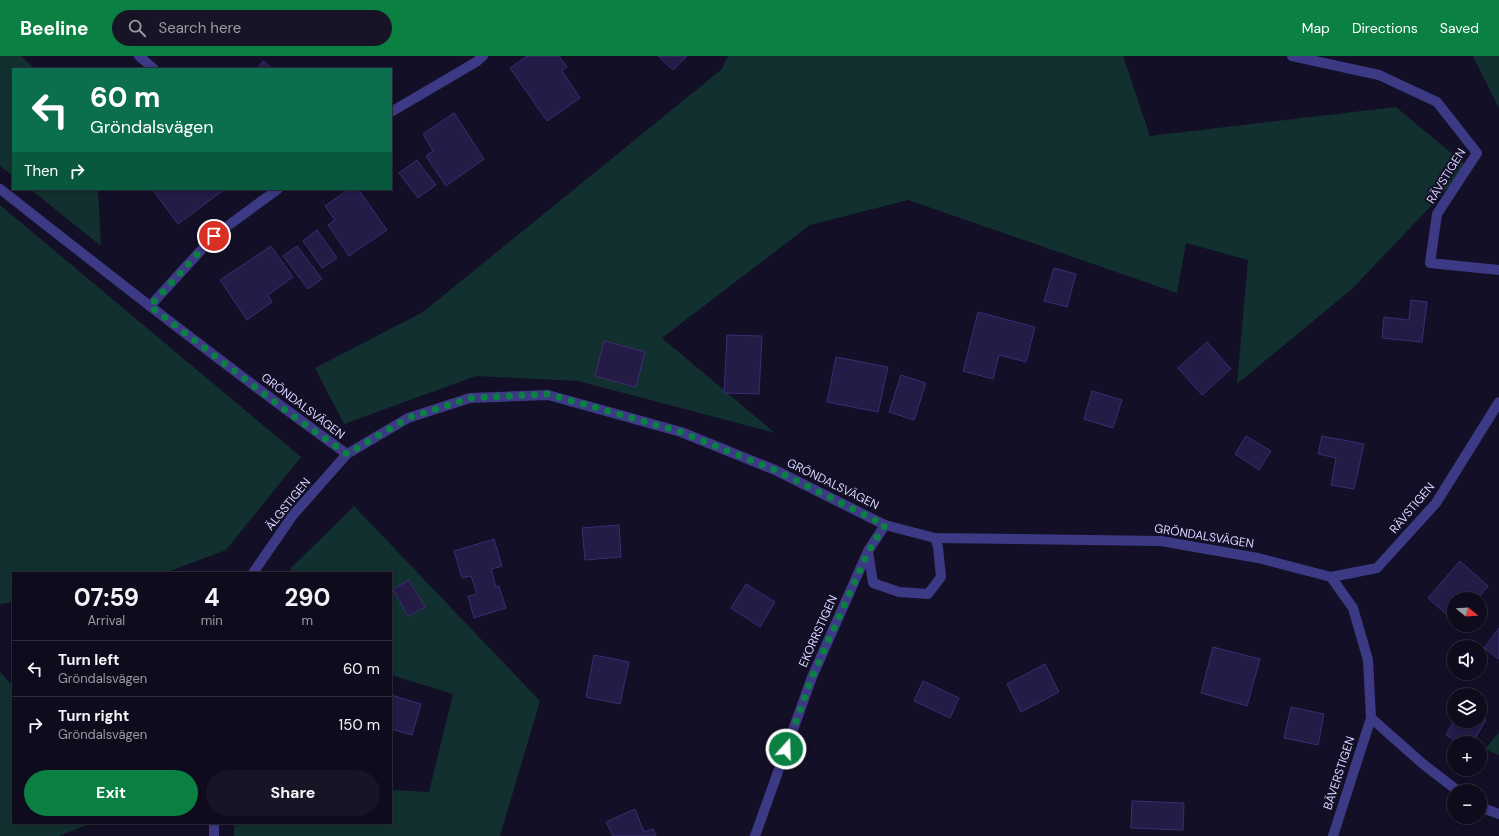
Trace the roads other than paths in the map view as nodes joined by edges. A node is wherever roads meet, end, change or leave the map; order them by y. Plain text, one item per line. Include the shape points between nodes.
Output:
1 (139, 56) edge
2 (483, 56) edge
3 (1292, 56) edge
4 (153, 68) edge
5 (392, 111) edge
6 (0, 189) edge
7 (277, 190) edge
8 (1499, 270) edge
9 (150, 306) junction
10 (1499, 402) edge
11 (347, 454) junction
12 (885, 525) junction
13 (935, 538) junction
14 (868, 552) junction
15 (254, 572) edge
16 (1331, 577) junction
17 (1371, 718) junction
18 (1449, 784) edge
19 (1487, 810) edge
20 (1499, 814) edge
21 (214, 824) edge
22 (214, 836) edge
23 (755, 836) edge
24 (1333, 836) edge

1 - 4 street
2 - 5 street
3 - 8 street, RÄVSTIGEN via 1379,75 1436,102 1477,153 1437,214 1430,263
6 - 9 street, GRÖNDALSVÄGEN
7 - 9 street via 214,236
9 - 11 street, GRÖNDALSVÄGEN via 293,416
10 - 16 street, RÄVSTIGEN via 1436,503 1377,568
11 - 12 street, GRÖNDALSVÄGEN via 408,418 470,398 548,394 681,432 775,470
11 - 15 street, ÄLGSTIGEN via 293,515
12 - 13 street, GRÖNDALSVÄGEN
12 - 14 street, EKORRSTIGEN
13 - 14 street via 942,578 928,594 900,592 873,583
13 - 16 street, GRÖNDALSVÄGEN via 1161,540 1258,558
14 - 23 street, EKORRSTIGEN via 812,677
16 - 17 street via 1353,608 1368,660
17 - 18 street
17 - 24 street, BÄVERSTIGEN
19 - 20 street
21 - 22 street

